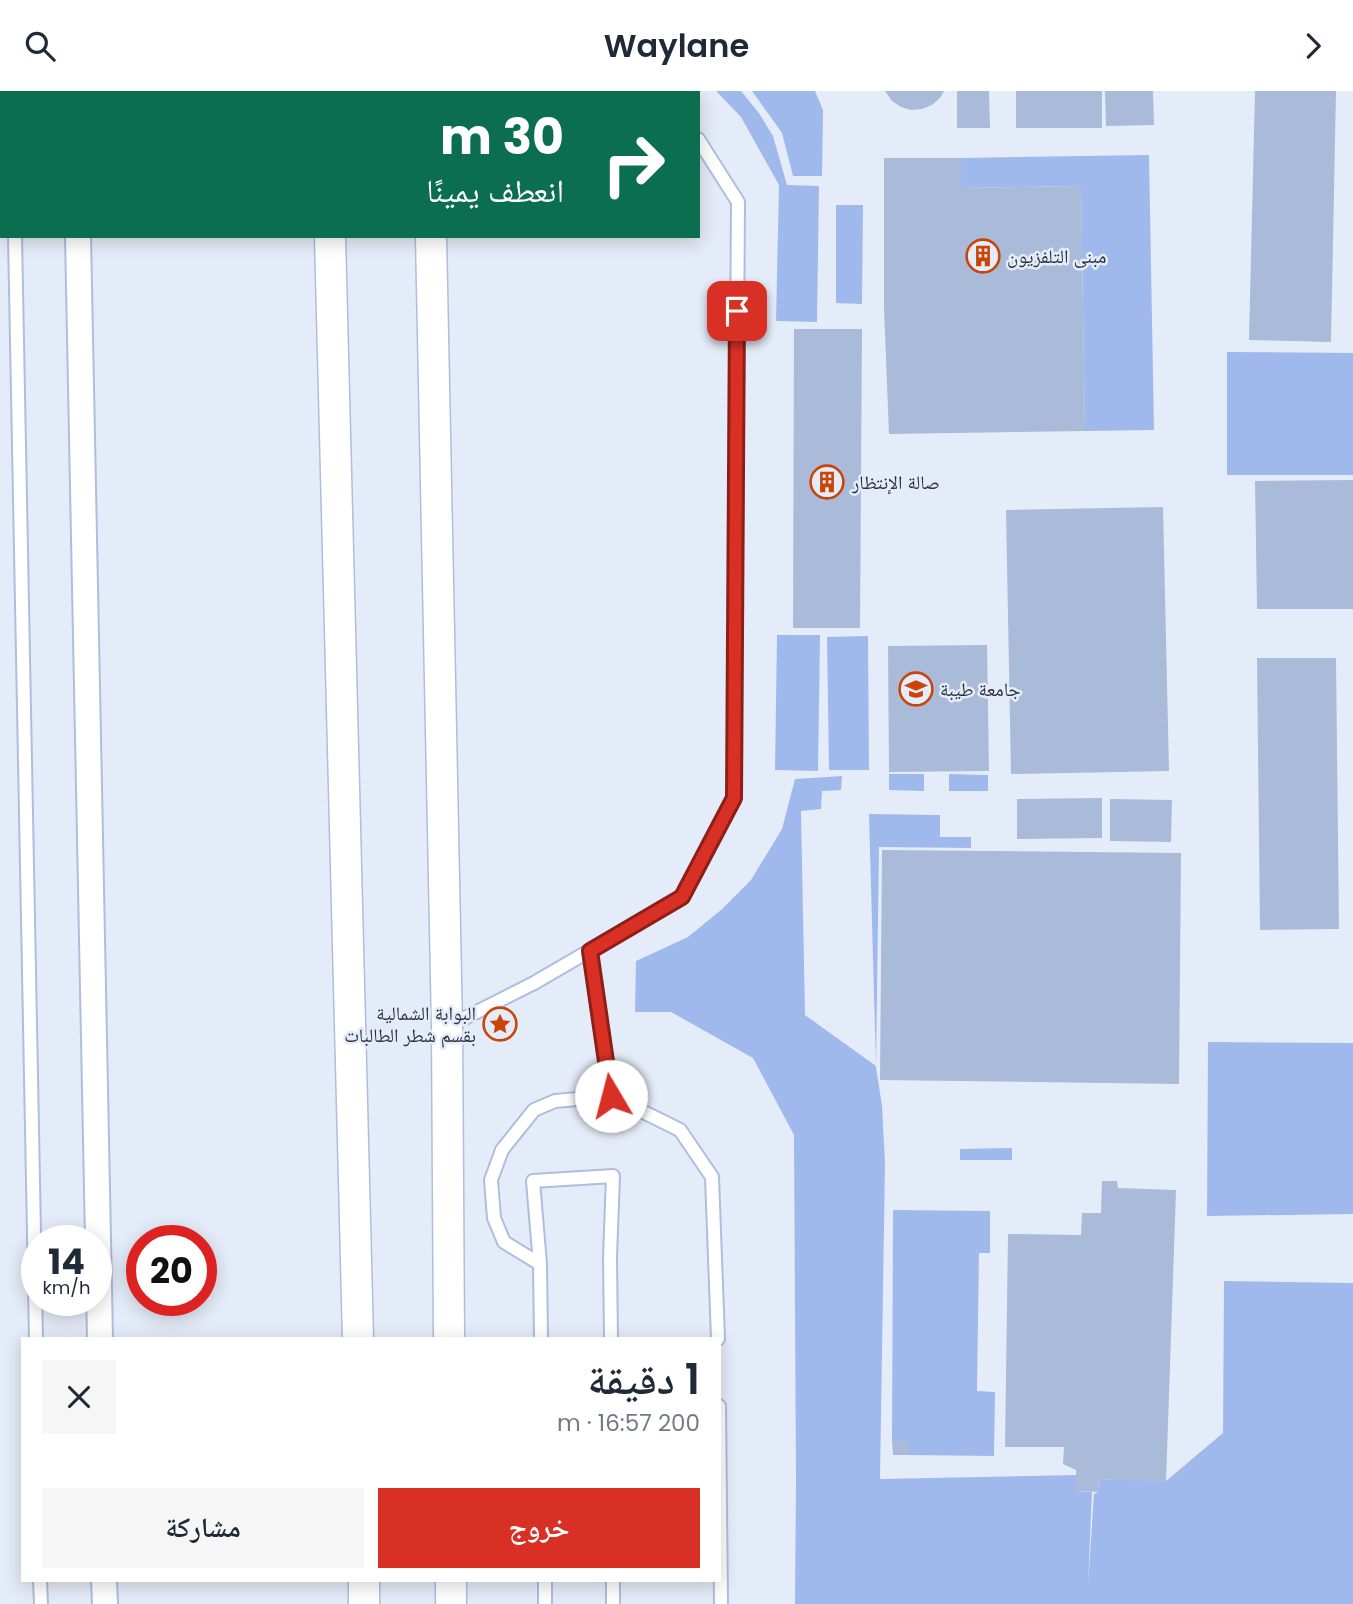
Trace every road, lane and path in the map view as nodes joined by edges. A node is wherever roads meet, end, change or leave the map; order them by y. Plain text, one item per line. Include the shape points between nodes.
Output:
1 (700, 142) edge
2 (15, 238) edge
3 (78, 238) edge
4 (330, 238) edge
5 (431, 238) edge
6 (590, 951) junction
7 (447, 1027) junction
8 (611, 1096) junction
9 (540, 1264) junction
10 (36, 1337) edge
11 (100, 1337) edge
12 (358, 1337) edge
13 (449, 1337) edge
14 (541, 1337) edge
15 (611, 1337) edge
16 (718, 1337) edge
17 (40, 1582) edge
18 (104, 1582) edge
19 (364, 1582) edge
20 (451, 1582) edge
21 (545, 1582) edge
22 (613, 1582) edge
23 (721, 1582) edge
24 (41, 1604) edge
25 (105, 1604) edge
26 (364, 1604) edge
27 (451, 1604) edge
28 (545, 1604) edge
29 (613, 1604) edge
30 (721, 1604) edge

1 - 6 lane via 738,202 734,798 682,897
2 - 10 lane
3 - 11 street
4 - 12 street
5 - 7 street
6 - 7 lane
6 - 8 lane
7 - 13 street
8 - 9 lane via 555,1101 534,1110 502,1150 491,1180 494,1218 504,1242
8 - 16 lane via 680,1130 712,1178
9 - 14 lane
9 - 15 lane via 533,1181 613,1176
17 - 24 lane
18 - 25 street
19 - 26 street
20 - 27 street
21 - 28 lane
22 - 29 lane
23 - 30 lane

